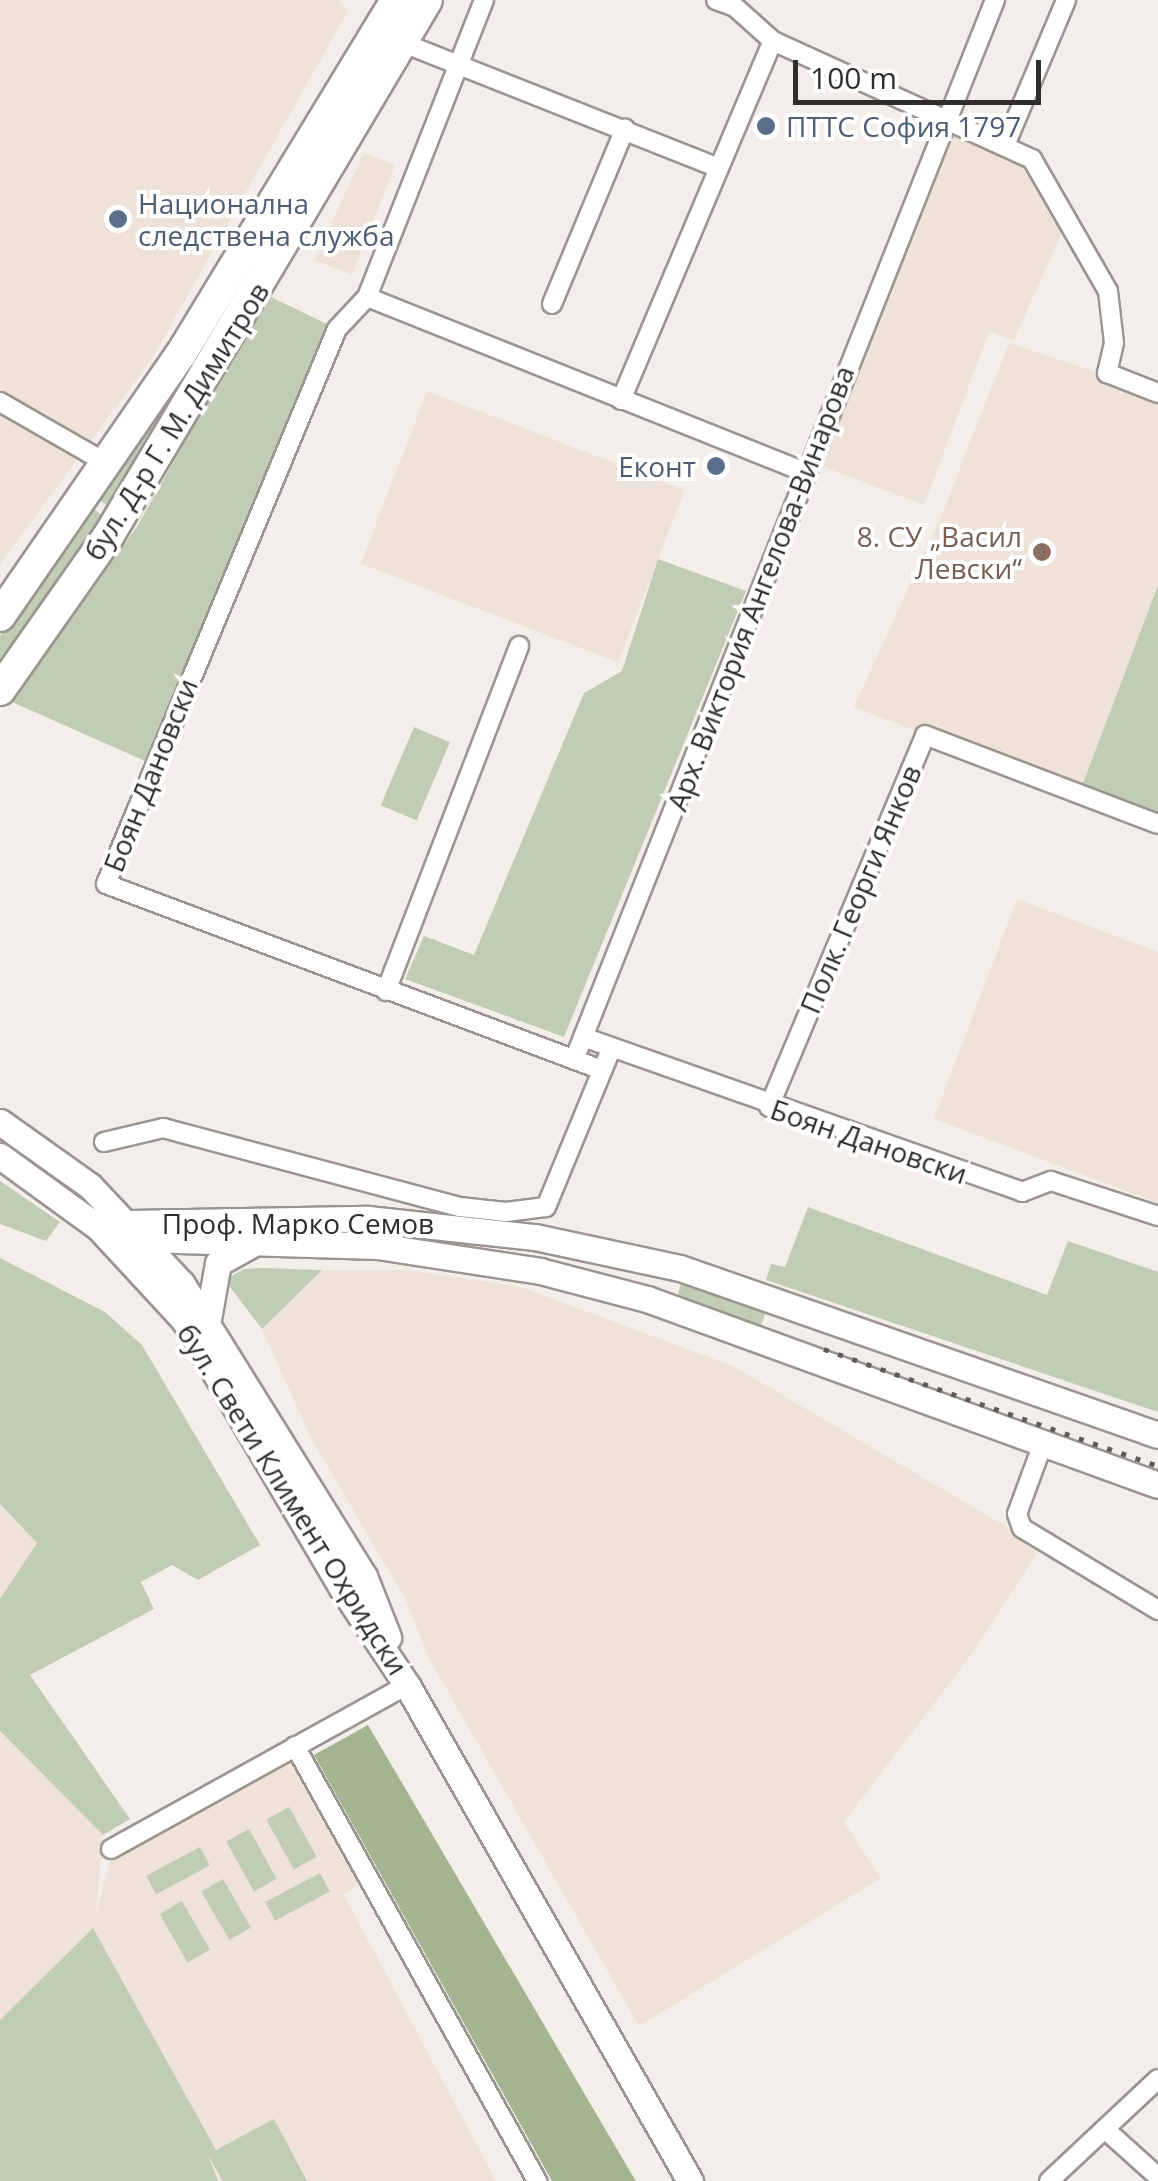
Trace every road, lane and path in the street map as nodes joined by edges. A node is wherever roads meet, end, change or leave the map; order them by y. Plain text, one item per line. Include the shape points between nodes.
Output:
1 (396, 0) edge
2 (427, 0) edge
3 (484, 0) edge
4 (716, 0) edge
5 (995, 0) edge
6 (1066, 0) edge
7 (392, 39) junction
8 (773, 41) junction
9 (456, 64) junction
10 (944, 116) junction
11 (625, 129) junction
12 (1006, 142) junction
13 (718, 168) junction
14 (367, 298) junction
15 (552, 304) dead end
16 (1158, 393) edge
17 (621, 400) junction
18 (0, 402) edge
19 (106, 464) junction
20 (806, 474) junction
21 (0, 616) edge
22 (519, 646) dead end
23 (0, 690) edge
24 (1158, 824) edge
25 (386, 991) junction
26 (582, 1037) junction
27 (611, 1049) junction
28 (574, 1060) junction
29 (602, 1070) junction
30 (769, 1107) junction
31 (0, 1122) edge
32 (104, 1142) dead end
33 (0, 1156) edge
34 (1158, 1216) edge
35 (122, 1234) junction
36 (258, 1242) junction
37 (660, 1263) junction
38 (647, 1299) junction
39 (208, 1319) junction
40 (1158, 1435) edge
41 (1042, 1446) junction
42 (1158, 1486) edge
43 (1158, 1610) edge
44 (407, 1684) junction
45 (295, 1746) junction
46 (111, 1849) dead end
47 (1158, 2079) edge
48 (1106, 2132) junction
49 (1158, 2177) edge
50 (537, 2181) edge
51 (690, 2181) edge
52 (1050, 2181) edge

1 - 7 main road, бул. Д-р Г. М. Димитров
2 - 7 main road, бул. Д-р Г. М. Димитров
3 - 9 street, Боян Дановски
4 - 8 street via 735,7
5 - 10 street, Арх. Виктория Ангелова-Винарова
6 - 12 street
7 - 9 street
7 - 19 main road, бул. Д-р Г. М. Димитров
7 - 23 main road, бул. Д-р Г. М. Димитров via 109,535
8 - 10 street
8 - 13 street
9 - 11 street
9 - 14 street, Боян Дановски
10 - 12 street
10 - 20 street, Арх. Виктория Ангелова-Винарова
11 - 13 street
11 - 15 street
12 - 16 street via 1032,160 1108,291 1114,344 1107,373
13 - 17 street
14 - 17 street
14 - 25 street, Боян Дановски via 337,328 106,884
17 - 20 street
18 - 19 street
19 - 21 main road, бул. Д-р Г. М. Димитров
20 - 26 street, Арх. Виктория Ангелова-Винарова
22 - 25 street
24 - 30 street, Полк. Георги Янков via 924,735
25 - 28 street, Боян Дановски
26 - 27 street, Боян Дановски
26 - 28 street, Арх. Виктория Ангелова-Винарова
27 - 29 street
27 - 30 street, Боян Дановски
28 - 29 street, Боян Дановски
29 - 32 street via 546,1207 506,1212 460,1206 163,1128
30 - 34 street, Боян Дановски via 1022,1192 1051,1181
31 - 35 main road, бул. Свети Климент Охридски via 65,1165
33 - 35 main road, бул. Свети Климент Охридски
35 - 36 main road, Проф. Марко Семов
35 - 37 main road, Проф. Марко Семов via 452,1224
35 - 39 main road, бул. Свети Климент Охридски
35 - 44 main road, бул. Свети Климент Охридски via 221,1376 342,1588
36 - 38 main road, Проф. Марко Семов via 445,1254
36 - 39 main road via 218,1263
37 - 38 main road
37 - 40 main road, Проф. Марко Семов
38 - 41 main road, Проф. Марко Семов
39 - 44 main road, бул. Свети Климент Охридски via 364,1576
41 - 42 main road, Проф. Марко Семов
41 - 43 street via 1017,1514 1022,1528
44 - 45 street
44 - 51 main road, бул. Свети Климент Охридски
45 - 46 street
45 - 50 street
47 - 48 street
48 - 49 street
48 - 52 street

